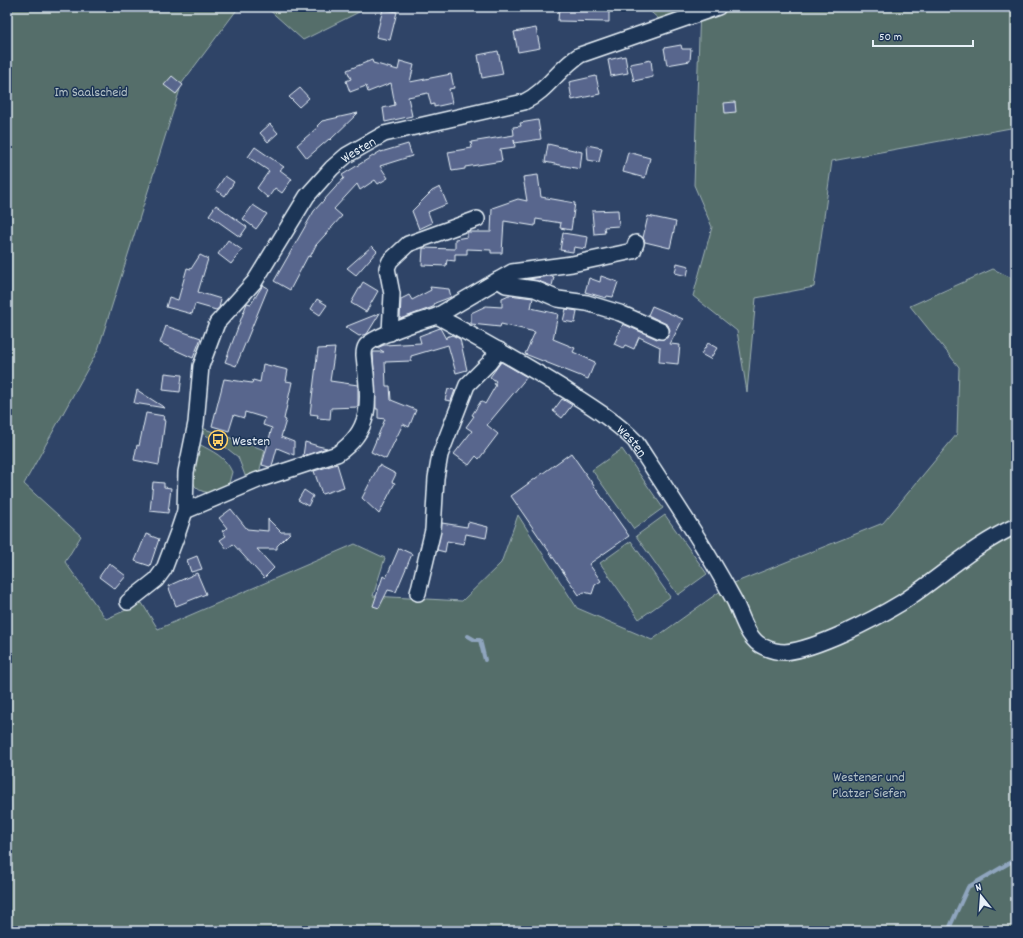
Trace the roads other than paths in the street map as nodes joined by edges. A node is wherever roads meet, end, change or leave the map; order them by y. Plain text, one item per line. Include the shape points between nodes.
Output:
1 (718, 7) edge
2 (476, 220) dead end
3 (636, 243) dead end
4 (498, 280) junction
5 (437, 316) junction
6 (661, 331) dead end
7 (390, 333) junction
8 (499, 350) junction
9 (185, 511) junction
10 (1016, 526) edge
11 (418, 593) dead end
12 (128, 602) dead end

1 - 9 street, Westen via 580,55 562,68 532,98 524,102 384,134 354,151 332,168 307,196 255,281 217,323 201,366 196,423 186,472
2 - 7 street via 408,244 390,261 387,268 392,294
3 - 4 street via 633,251 572,264 512,272
4 - 5 street
4 - 6 street via 506,285 535,289 558,299 587,303 620,313
5 - 7 street
5 - 8 street, Westen
7 - 9 street via 365,348 368,404 366,417 347,448 337,454 258,480
8 - 10 street, Westen via 597,411 635,441 708,552 745,626 756,641 772,650 797,650 844,632 900,603 980,544
8 - 11 street via 467,384 440,455 433,530
9 - 12 street, Westen via 164,569 156,580

